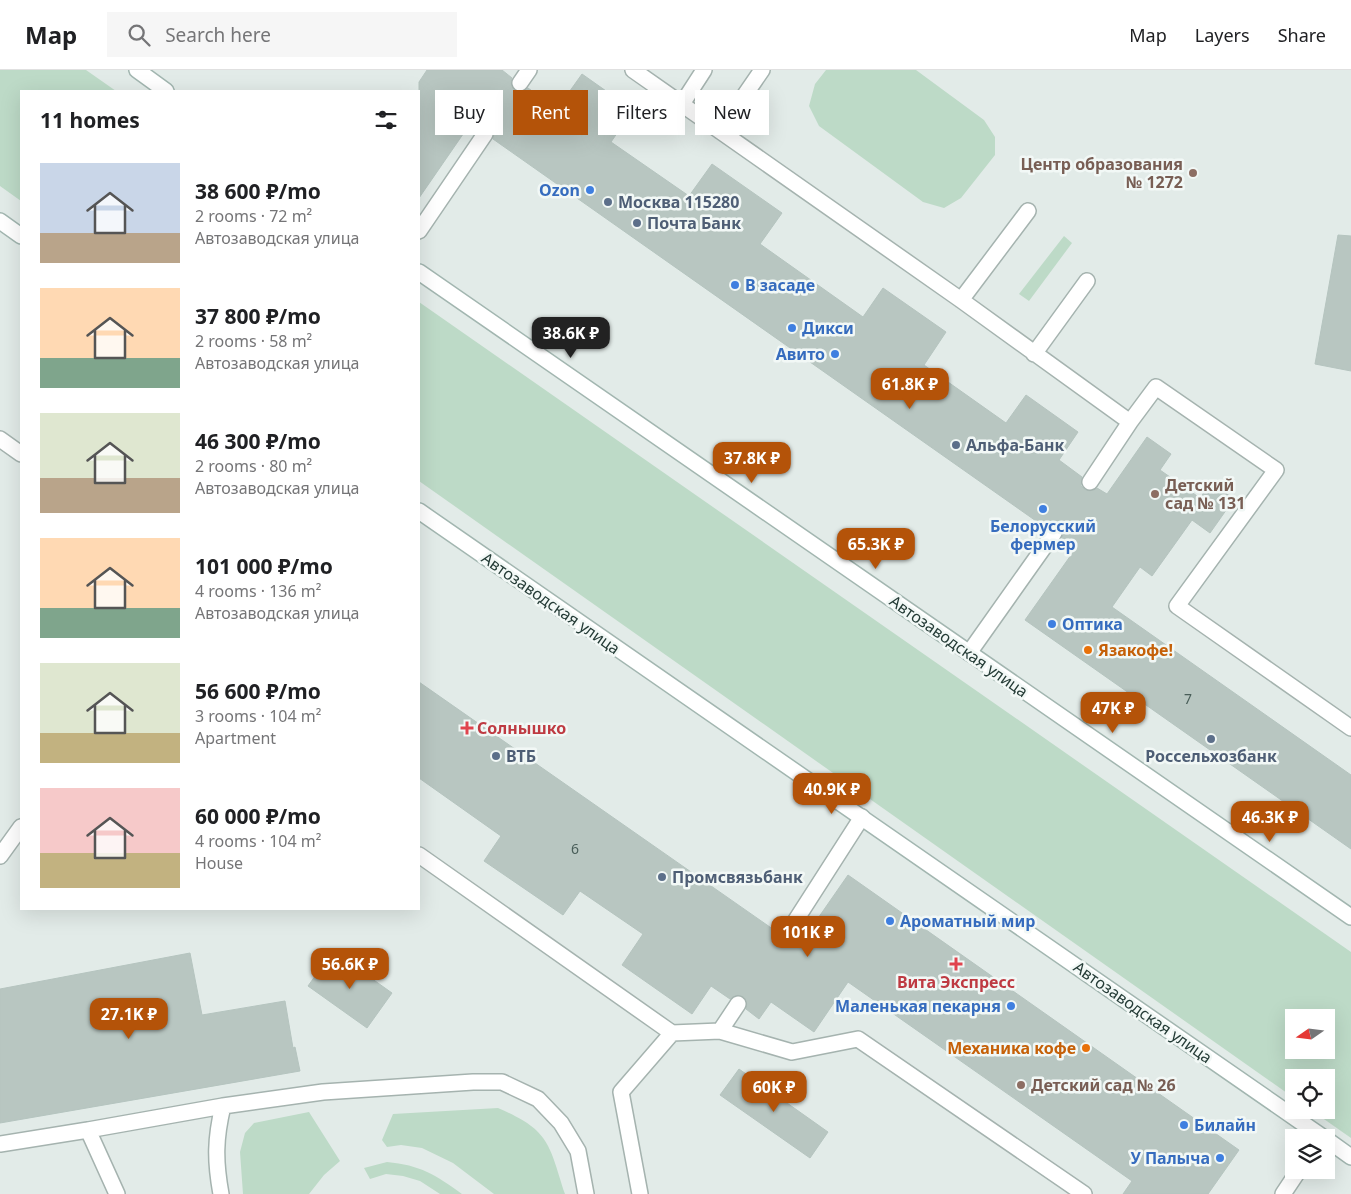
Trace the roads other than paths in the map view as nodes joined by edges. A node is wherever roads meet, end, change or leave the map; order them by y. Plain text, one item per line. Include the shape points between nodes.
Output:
1 (136, 70) edge
2 (529, 70) edge
3 (633, 70) edge
4 (704, 70) edge
5 (762, 70) edge
6 (520, 83) dead end
7 (165, 90) edge
8 (662, 90) edge
9 (748, 90) edge
10 (685, 99) edge
11 (484, 135) edge
12 (726, 135) edge
13 (1028, 212) dead end
14 (0, 221) edge
15 (420, 230) edge
16 (20, 235) edge
17 (420, 273) edge
18 (1087, 280) dead end
19 (961, 300) junction
20 (1034, 354) junction
21 (1130, 422) junction
22 (0, 439) edge
23 (20, 453) edge
24 (1090, 482) dead end
25 (420, 513) edge
26 (1054, 533) dead end
27 (969, 653) junction
28 (1351, 728) edge
29 (862, 817) junction
30 (20, 828) edge
31 (0, 856) edge
32 (420, 857) edge
33 (1351, 917) edge
34 (785, 937) dead end
35 (738, 1004) dead end
36 (720, 1031) junction
37 (672, 1033) junction
38 (223, 1106) junction
39 (1311, 1129) edge
40 (88, 1130) junction
41 (0, 1144) edge
42 (1335, 1146) edge
43 (1351, 1157) edge
44 (1293, 1179) edge
45 (117, 1194) edge
46 (221, 1194) edge
47 (586, 1194) edge
48 (640, 1194) edge
49 (1084, 1194) edge
50 (1283, 1194) edge

1 - 7 main road
2 - 6 main road
3 - 8 main road
4 - 10 main road
5 - 9 main road
11 - 15 main road
12 - 19 main road
13 - 19 main road
14 - 16 main road
17 - 27 main road, Автозаводская улица
18 - 20 main road
19 - 20 main road
20 - 21 main road
21 - 24 main road
21 - 28 main road via 1156,387 1276,470 1177,606
22 - 23 main road
25 - 29 main road, Автозаводская улица
26 - 27 main road
27 - 33 main road, Автозаводская улица
29 - 34 main road
29 - 39 main road, Автозаводская улица
30 - 31 main road
32 - 37 main road
35 - 36 main road
36 - 37 main road
36 - 49 main road via 792,1052 858,1039
37 - 48 main road via 621,1092
38 - 40 main road
38 - 46 main road via 216,1133 216,1164
38 - 47 main road via 323,1092 502,1082 538,1100 561,1123 578,1151
40 - 41 main road
40 - 45 main road
42 - 43 main road, Автозаводская улица
44 - 50 main road

